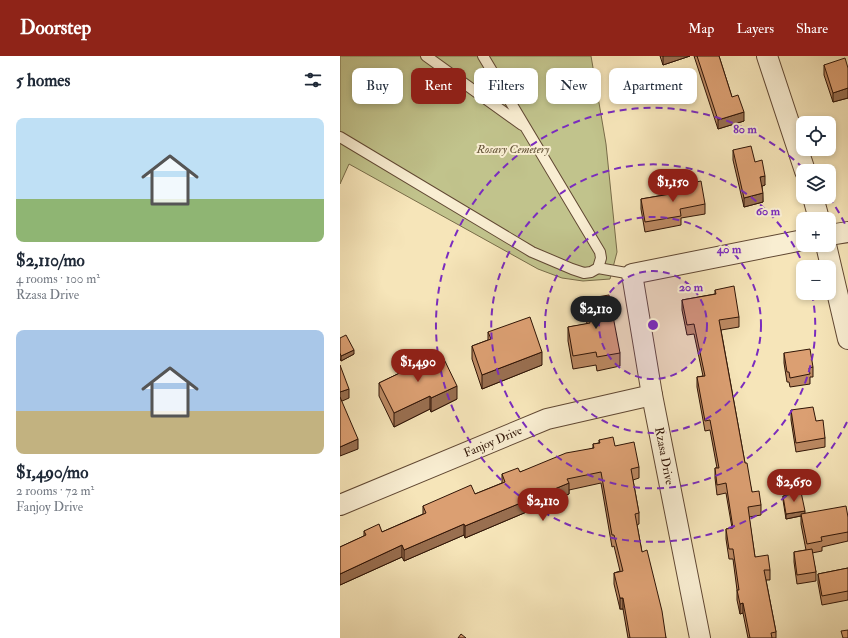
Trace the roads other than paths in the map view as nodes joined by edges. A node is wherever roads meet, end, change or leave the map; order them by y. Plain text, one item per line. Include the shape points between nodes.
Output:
1 (426, 56) edge
2 (483, 56) edge
3 (767, 56) edge
4 (525, 128) junction
5 (340, 137) edge
6 (803, 164) edge
7 (848, 232) edge
8 (836, 234) edge
9 (796, 241) edge
10 (828, 252) edge
11 (598, 268) junction
12 (632, 274) junction
13 (848, 339) edge
14 (652, 395) junction
15 (340, 505) edge
16 (700, 638) edge

1 - 4 lane
2 - 4 lane
3 - 6 street
4 - 11 lane via 600,252
5 - 11 lane via 532,252 578,272 591,272
7 - 8 street
9 - 12 street
10 - 13 street
11 - 12 lane
12 - 14 street, Rzasa Drive
14 - 15 street, Fanjoy Drive via 547,419
14 - 16 street, Rzasa Drive

